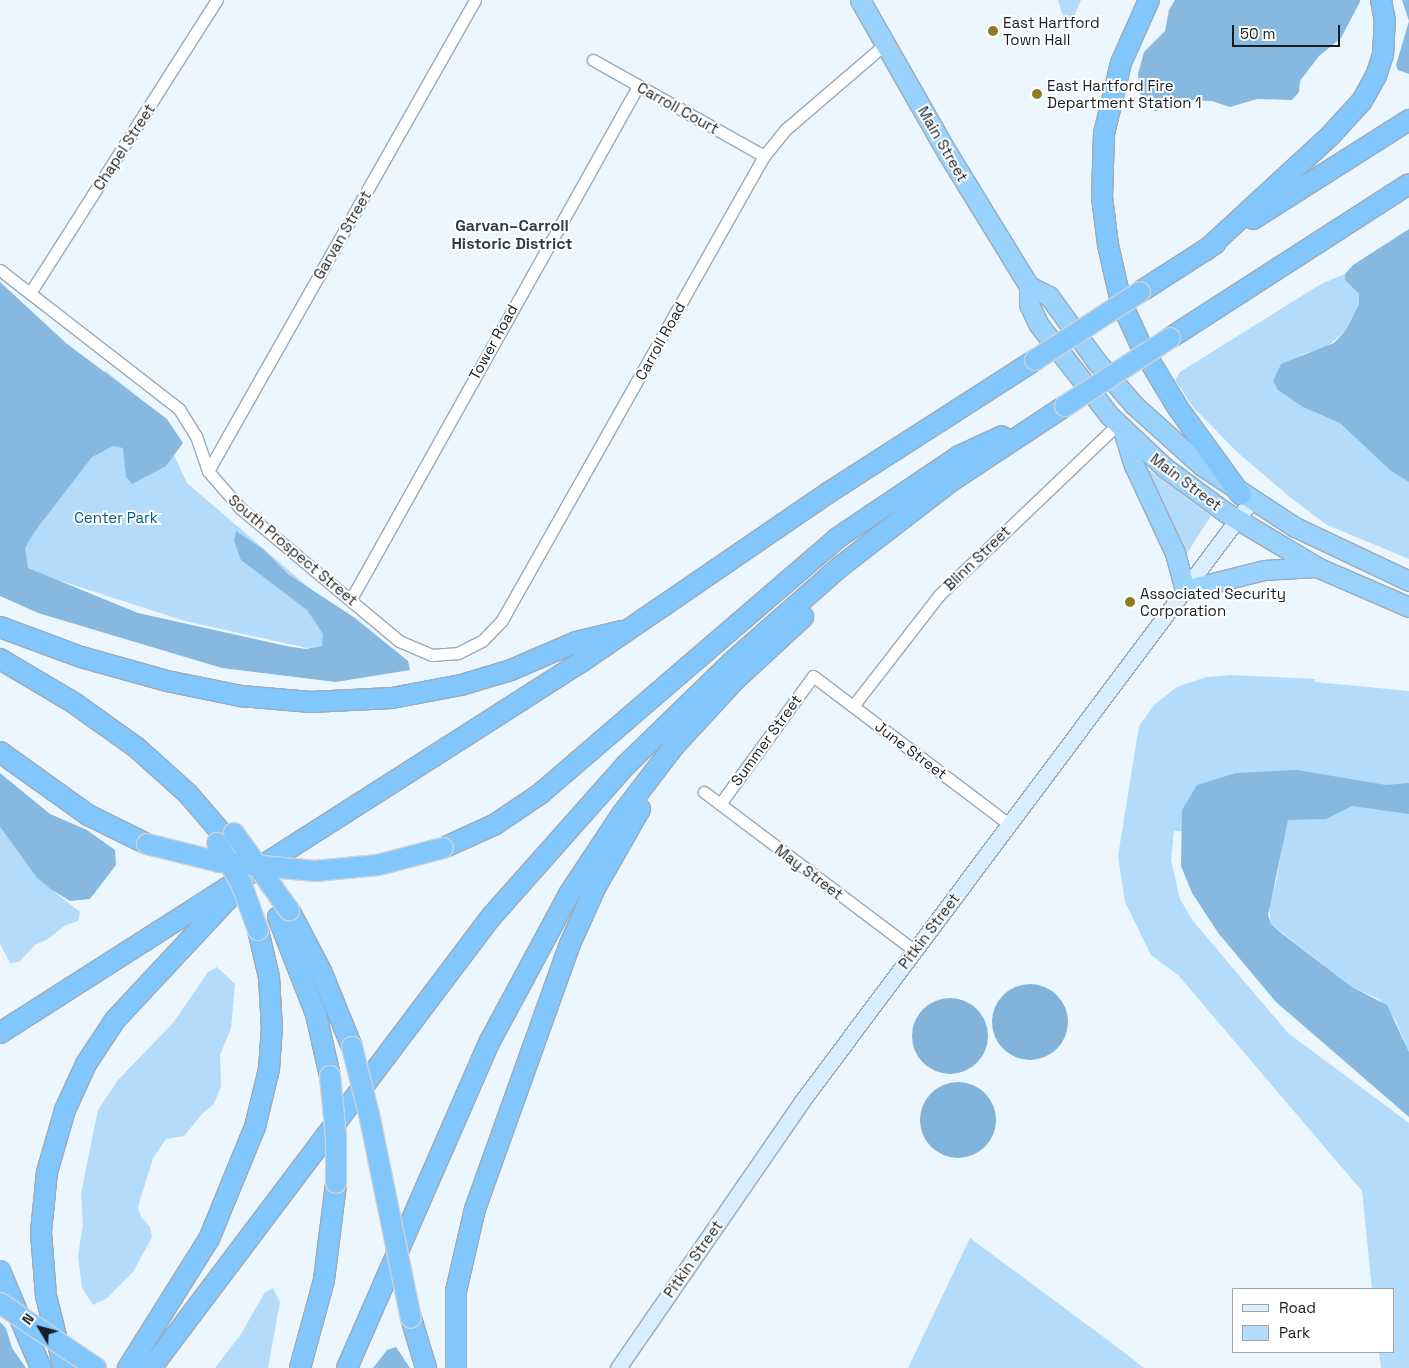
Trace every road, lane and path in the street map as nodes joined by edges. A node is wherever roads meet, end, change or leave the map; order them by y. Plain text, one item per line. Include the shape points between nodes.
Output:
1 (217, 0) edge
2 (475, 0) edge
3 (860, 0) edge
4 (1149, 0) edge
5 (1381, 0) edge
6 (885, 44) junction
7 (593, 60) dead end
8 (638, 86) junction
9 (1409, 120) edge
10 (764, 156) junction
11 (1409, 184) edge
12 (1205, 250) junction
13 (0, 270) edge
14 (1029, 286) junction
15 (30, 293) junction
16 (1121, 426) junction
17 (1032, 427) junction
18 (208, 471) junction
19 (950, 482) junction
20 (1246, 498) junction
21 (1237, 520) junction
22 (1319, 568) junction
23 (1409, 581) edge
24 (1185, 590) junction
25 (351, 599) junction
26 (1409, 607) edge
27 (0, 627) edge
28 (630, 629) junction
29 (458, 653) joint
30 (0, 659) edge
31 (813, 676) joint
32 (853, 706) junction
33 (703, 713) junction
34 (0, 752) edge
35 (704, 792) dead end
36 (720, 804) junction
37 (1009, 824) junction
38 (226, 838) junction
39 (246, 877) junction
40 (283, 914) junction
41 (915, 951) junction
42 (0, 1033) edge
43 (0, 1271) edge
44 (0, 1303) edge
45 (41, 1368) edge
46 (64, 1368) edge
47 (96, 1368) edge
48 (128, 1368) edge
49 (151, 1368) edge
50 (300, 1368) edge
51 (347, 1368) edge
52 (426, 1368) edge
53 (456, 1368) edge
54 (618, 1368) edge

1 - 15 street, Chapel Street
2 - 18 street, Garvan Street
3 - 6 highway, Main Street
4 - 20 highway via 1121,63 1104,134 1101,183 1108,246 1122,302 1143,350 1178,408
5 - 12 highway via 1385,26 1383,54 1376,76 1362,101 1330,136
6 - 10 street, Carroll Road via 786,129
6 - 14 highway, Main Street via 957,170
7 - 8 street, Carroll Court
8 - 10 street, Carroll Court
8 - 25 street, Tower Road
9 - 12 highway
10 - 29 street, Carroll Road via 502,620 482,641
11 - 17 highway, bridge
12 - 28 highway, bridge via 835,488
13 - 15 street, South Prospect Street
14 - 16 highway, Main Street via 1029,304 1044,332
14 - 20 highway, Main Street via 1049,296 1096,361 1146,417 1190,456
15 - 18 street, South Prospect Street via 179,409 196,436
16 - 21 highway, Main Street via 1171,473
16 - 24 highway via 1134,465 1175,553
16 - 32 street, Blinn Street via 938,595
17 - 19 highway
17 - 34 highway, bridge via 965,453 836,539 540,794 487,828 443,848 378,865 309,871 219,862 148,844 88,815
18 - 25 street, South Prospect Street via 240,508
19 - 33 highway via 757,658
19 - 49 highway via 833,572 755,641 659,731 557,839 472,941
20 - 21 main road, Pitkin Street
20 - 23 highway, Main Street via 1331,546
21 - 22 highway, Main Street
21 - 24 main road, Pitkin Street
22 - 24 highway via 1264,570
22 - 26 highway, Main Street
24 - 37 main road, Pitkin Street
25 - 29 street, South Prospect Street via 409,648 432,655
27 - 28 highway via 82,657 191,686 258,698 321,702 392,698 471,683 576,642
28 - 39 highway
30 - 38 highway via 59,693 122,736 164,770 205,812 223,822
31 - 32 street, June Street
31 - 36 street, Summer Street
32 - 37 street, June Street
33 - 51 highway via 622,814 576,882 532,958 476,1071
33 - 53 highway via 613,855 564,960 466,1240 455,1300
35 - 36 street, May Street
36 - 41 street, May Street
37 - 41 main road, Pitkin Street
38 - 40 highway, bridge
38 - 48 highway, bridge via 258,930 267,967 272,1022 269,1070 257,1120 237,1176 208,1238
39 - 42 highway
39 - 46 highway via 223,908 153,976 115,1020 86,1064 65,1110 49,1164 41,1232 46,1296
40 - 50 highway, bridge via 316,1014 330,1076 336,1137 336,1183 324,1280
40 - 52 highway, bridge via 324,976 352,1047 411,1318
41 - 54 main road, Pitkin Street via 802,1101
43 - 45 highway
44 - 47 highway, bridge

